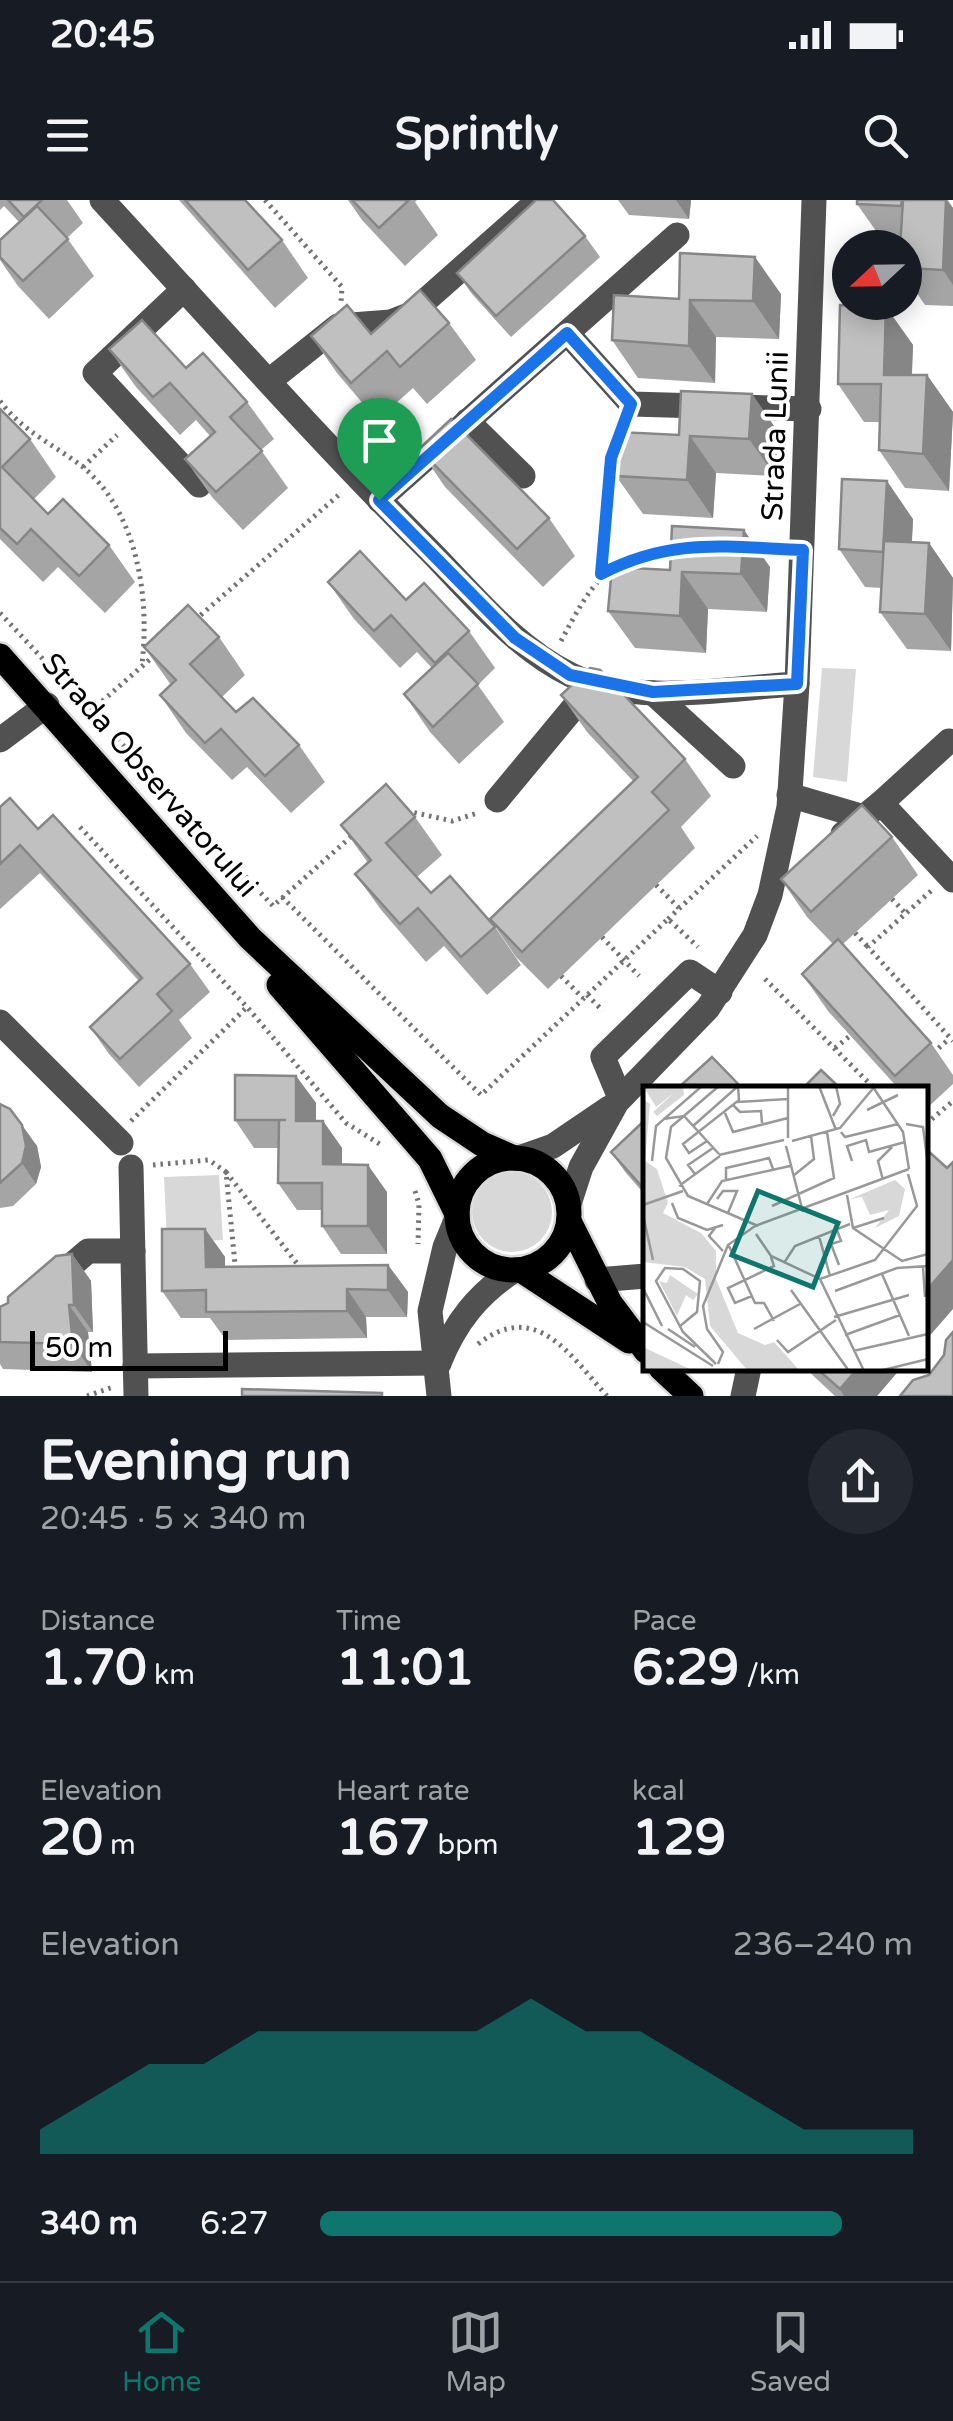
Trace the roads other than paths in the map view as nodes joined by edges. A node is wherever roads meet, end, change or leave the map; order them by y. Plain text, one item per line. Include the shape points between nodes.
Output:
1 (102, 200) edge
2 (814, 200) edge
3 (532, 202) edge
4 (677, 235) dead end
5 (184, 288) junction
6 (567, 333) junction
7 (270, 381) junction
8 (809, 409) junction
9 (467, 421) junction
10 (523, 476) dead end
11 (200, 485) edge
12 (379, 500) junction
13 (0, 656) edge
14 (594, 683) junction
15 (797, 684) junction
16 (653, 692) junction
17 (47, 705) junction
18 (0, 740) edge
19 (949, 741) dead end
20 (733, 766) dead end
21 (497, 800) road end
22 (789, 801) junction
23 (873, 810) junction
24 (824, 850) edge
25 (797, 873) edge
26 (951, 878) edge
27 (770, 895) junction
28 (250, 938) junction
29 (720, 992) junction
30 (0, 1022) edge
31 (618, 1100) junction
32 (117, 1140) road end
33 (516, 1158) junction
34 (131, 1167) road end
35 (569, 1213) junction
36 (457, 1216) junction
37 (133, 1252) junction
38 (518, 1270) junction
39 (643, 1276) edge
40 (597, 1280) junction
41 (0, 1327) edge
42 (643, 1349) edge
43 (643, 1351) edge
44 (439, 1363) junction
45 (136, 1366) junction
46 (664, 1371) edge
47 (748, 1371) edge
48 (136, 1396) edge
49 (439, 1396) edge
50 (691, 1396) edge
51 (742, 1396) edge

1 - 5 street
2 - 8 street, Strada Lunii
3 - 7 street via 409,315 338,326
4 - 6 street
5 - 7 street
5 - 11 street via 95,374
6 - 8 street via 631,404
6 - 9 street
7 - 12 street
8 - 15 street, Strada Lunii
9 - 10 street
9 - 12 street
12 - 14 street via 515,638
13 - 17 main road, Strada Observatorului
14 - 16 street
14 - 21 street
15 - 16 street
15 - 22 street, Strada Lunii
16 - 20 street
17 - 18 street
17 - 28 main road, Strada Observatorului
19 - 23 street
22 - 23 street
22 - 27 street, Strada Lunii
23 - 24 street
23 - 26 street
25 - 27 street
27 - 29 street, Strada Lunii
28 - 33 main road, Strada Observatorului via 440,1116
28 - 36 main road, Strada Observatorului via 275,980 430,1158
29 - 31 street, Strada Lunii
29 - 31 street via 690,972 603,1056
30 - 32 street
31 - 33 street, Strada Lunii via 553,1146
31 - 35 street, Strada Lunii via 580,1167
33 - 35 main road via 556,1178
33 - 36 main road via 492,1162 472,1176
34 - 37 street
35 - 38 main road via 563,1241 549,1257
35 - 40 main road
36 - 38 main road via 462,1238 481,1260
36 - 44 street via 430,1311
37 - 41 street via 88,1251
37 - 45 street
38 - 43 main road
38 - 44 street via 473,1304
39 - 40 street
40 - 42 main road
44 - 45 street
44 - 49 street
45 - 48 street
46 - 50 main road
47 - 51 street

